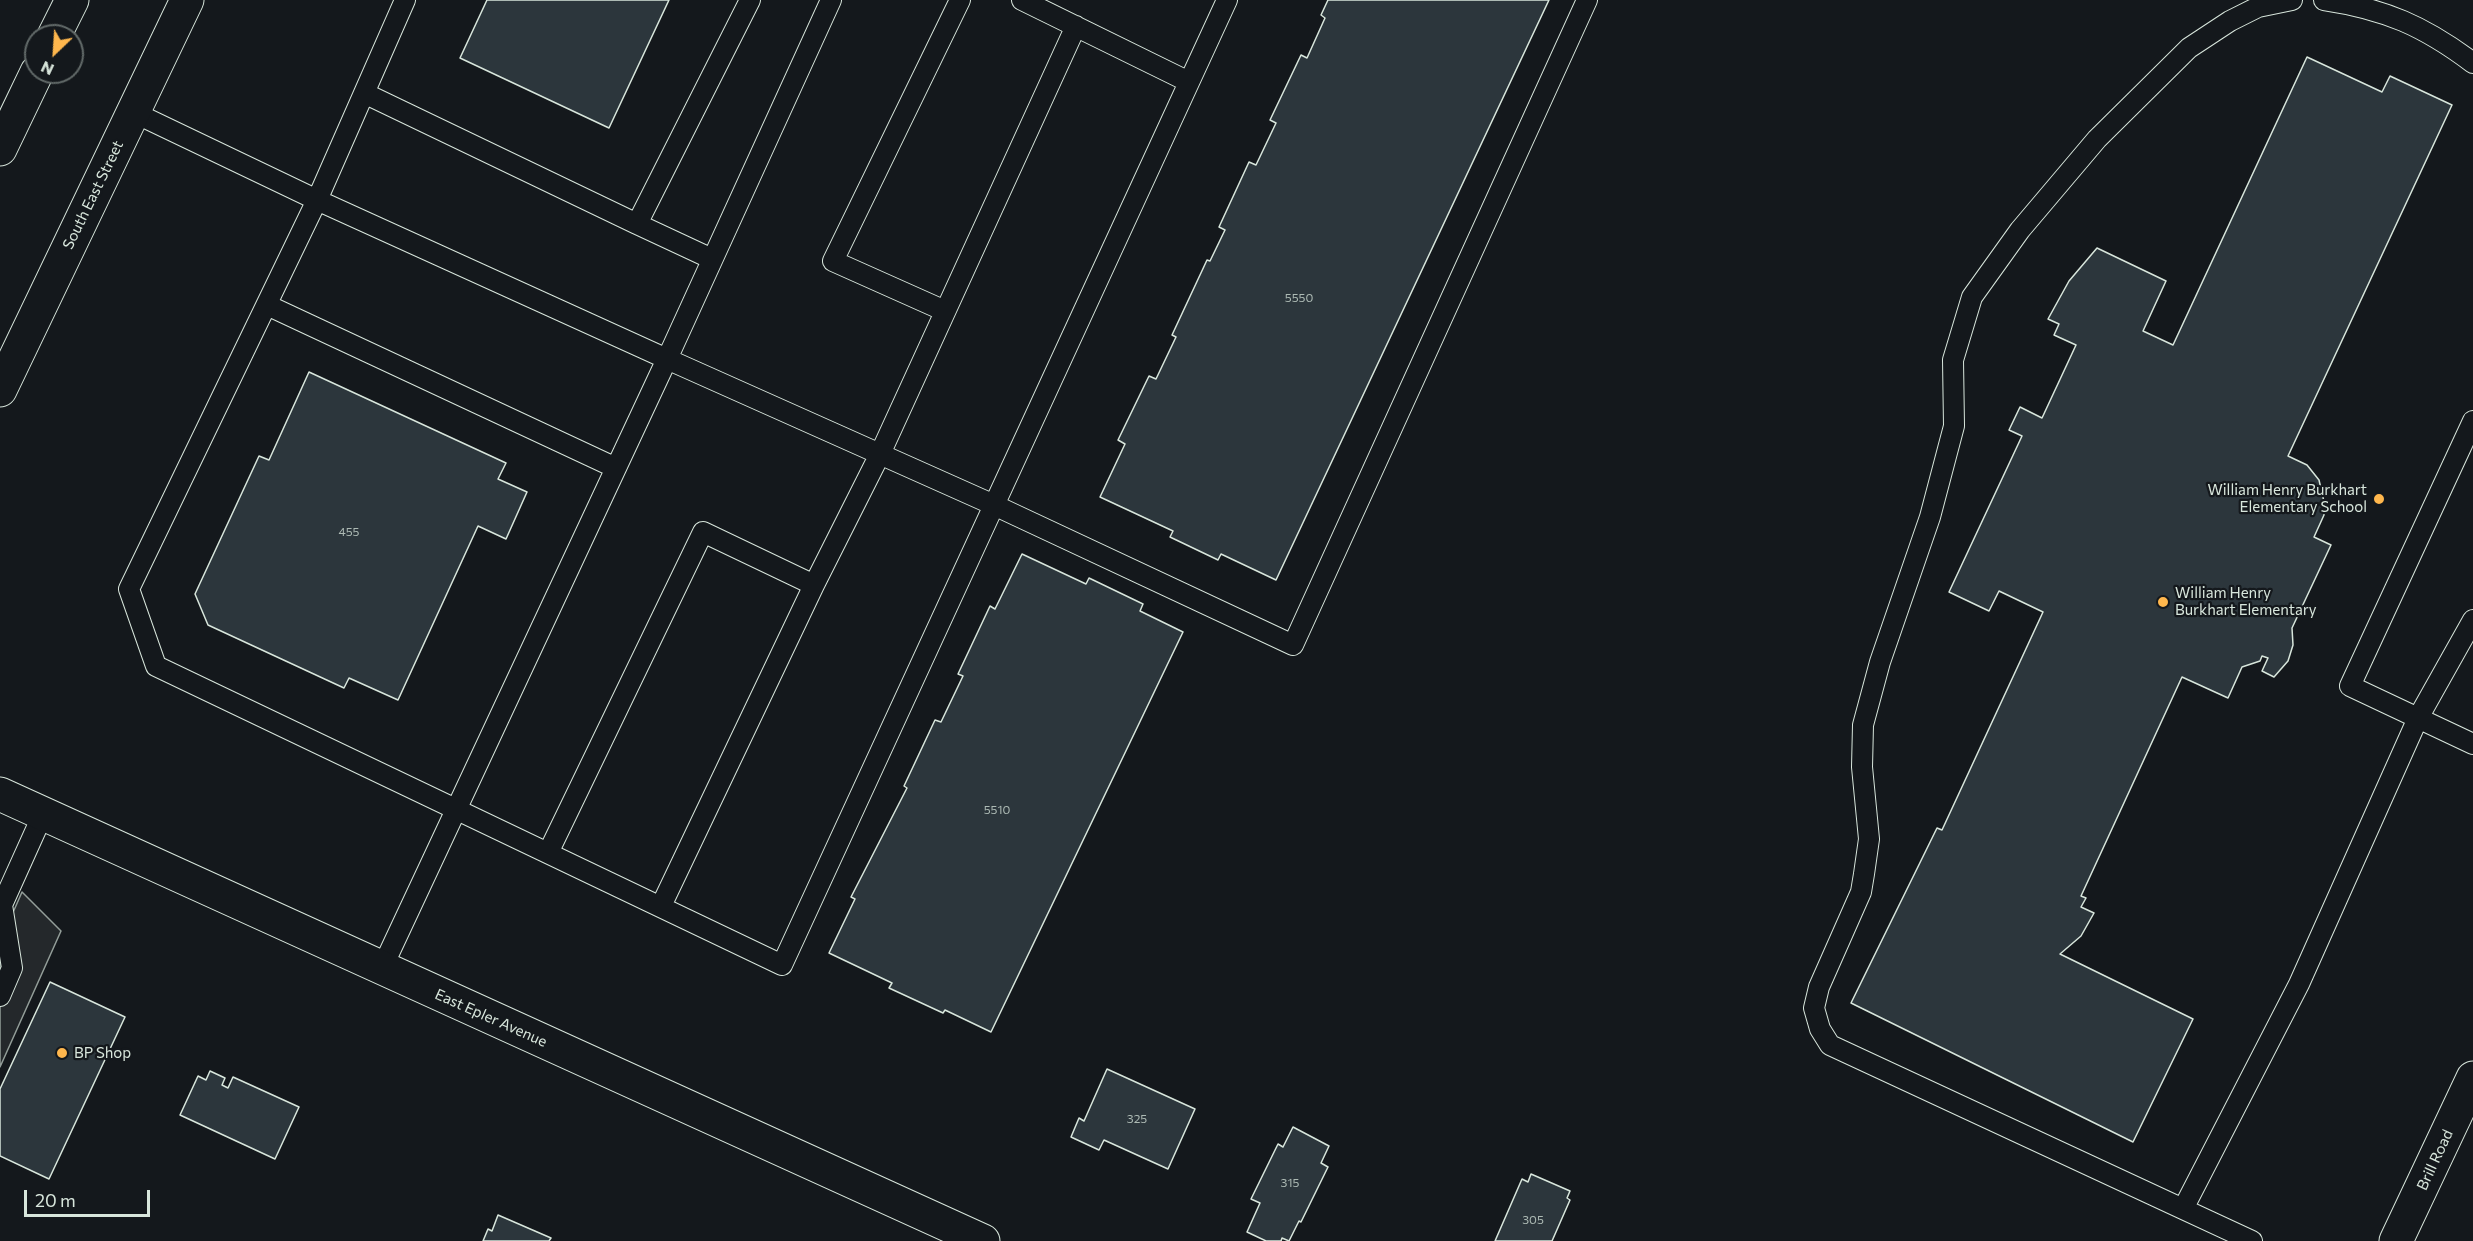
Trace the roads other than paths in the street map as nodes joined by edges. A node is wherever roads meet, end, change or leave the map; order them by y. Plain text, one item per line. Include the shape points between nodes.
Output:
1 (72, 0) edge
2 (187, 0) edge
3 (405, 0) edge
4 (750, 0) edge
5 (831, 0) edge
6 (960, 0) edge
7 (1022, 0) edge
8 (1227, 0) edge
9 (1587, 0) edge
10 (2292, 0) edge
11 (2324, 0) edge
12 (60, 24) edge
13 (1076, 26) junction
14 (2473, 63) edge
15 (1190, 82) junction
16 (31, 84) edge
17 (364, 93) junction
18 (133, 112) junction
19 (0, 149) edge
20 (317, 200) junction
21 (637, 224) junction
22 (712, 259) junction
23 (267, 305) junction
24 (945, 311) junction
25 (667, 359) junction
26 (0, 390) edge
27 (2473, 421) edge
28 (880, 454) junction
29 (616, 468) junction
30 (994, 505) junction
31 (814, 585) junction
32 (2473, 620) edge
33 (2418, 718) junction
34 (2473, 744) edge
35 (0, 794) edge
36 (456, 809) junction
37 (43, 814) junction
38 (548, 853) junction
39 (1, 904) edge
40 (661, 906) junction
41 (6, 960) edge
42 (382, 968) junction
43 (0, 996) edge
44 (2473, 1078) edge
45 (2183, 1209) junction
46 (983, 1241) edge
47 (2252, 1241) edge
48 (2396, 1241) edge

1 - 12 street
2 - 18 street, South East Street
3 - 17 lane
4 - 21 lane
5 - 22 lane
6 - 24 lane via 833,261
7 - 13 lane
8 - 15 lane
9 - 30 lane via 1293,645
10 - 45 lane via 2258,7 2189,48 2097,140 2020,230 1972,297 1953,360 1954,426 1930,517 1880,662 1863,725 1862,767 1869,839 1861,892 1819,987 1814,1008 1830,1045
11 - 14 lane via 2394,16 2436,36
13 - 15 lane
13 - 24 lane
15 - 30 lane
16 - 19 street
17 - 20 lane
17 - 21 lane
18 - 20 lane
18 - 26 street, South East Street
20 - 23 lane
20 - 25 lane
21 - 22 lane
22 - 25 lane
23 - 29 lane
23 - 36 lane via 129,589 156,666
24 - 28 lane
25 - 28 lane
25 - 29 lane
27 - 33 lane via 2350,686
28 - 30 lane
28 - 31 lane
29 - 36 lane
30 - 40 lane via 782,964
31 - 38 lane via 702,532
31 - 40 lane
32 - 33 lane
33 - 34 lane
33 - 45 lane via 2299,984
35 - 37 street, East Epler Avenue
36 - 38 lane
36 - 42 lane
37 - 39 lane
37 - 42 street, East Epler Avenue
38 - 40 lane
39 - 41 lane
41 - 43 lane via 12,968
42 - 46 street, East Epler Avenue
44 - 48 street, Brill Road
45 - 47 lane

